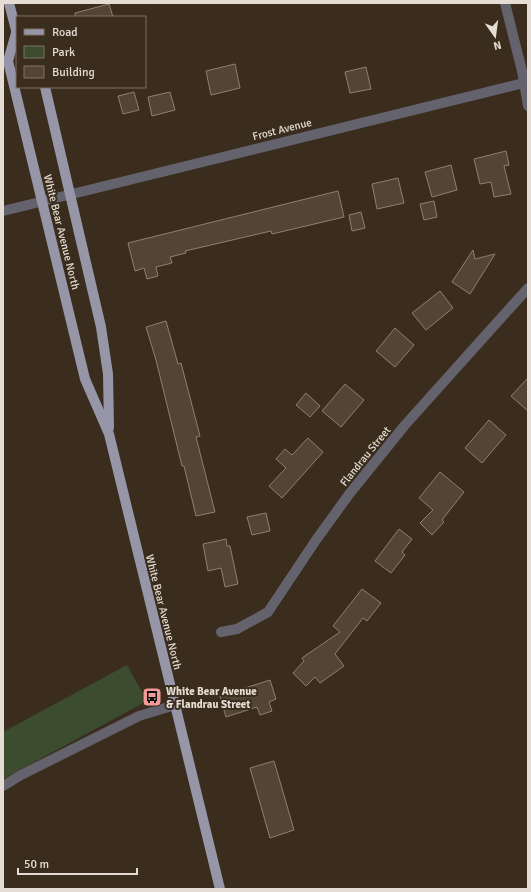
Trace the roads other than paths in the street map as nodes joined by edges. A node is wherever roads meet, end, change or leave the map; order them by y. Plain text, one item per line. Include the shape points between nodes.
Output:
1 (9, 3) edge
2 (505, 3) edge
3 (16, 30) edge
4 (16, 37) edge
5 (526, 83) edge
6 (46, 88) edge
7 (528, 106) edge
8 (71, 194) junction
9 (42, 201) junction
10 (3, 211) edge
11 (528, 288) edge
12 (109, 434) junction
13 (221, 632) dead end
14 (175, 705) junction
15 (3, 786) edge
16 (220, 889) edge

1 - 3 main road, White Bear Avenue North
2 - 5 street
4 - 9 main road, White Bear Avenue North via 8,61
5 - 7 street
5 - 8 street, Frost Avenue
6 - 8 main road, White Bear Avenue North
8 - 9 street, Frost Avenue
8 - 12 main road, White Bear Avenue North via 108,374
9 - 10 street, Frost Avenue
9 - 12 main road, White Bear Avenue North via 85,379
11 - 13 street, Flandrau Street via 410,420 350,493 268,612 238,629
12 - 14 main road, White Bear Avenue North
14 - 15 street via 139,716
14 - 16 main road, White Bear Avenue North

